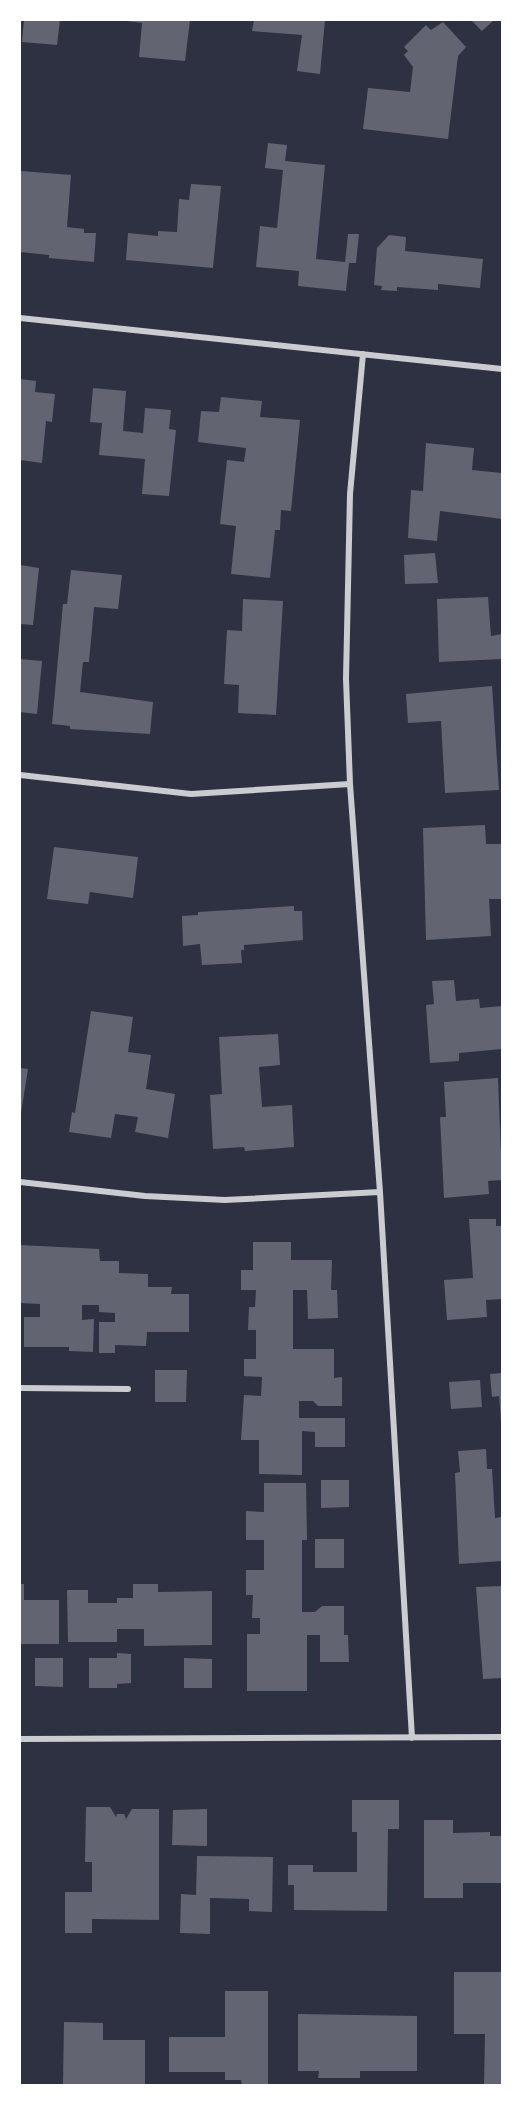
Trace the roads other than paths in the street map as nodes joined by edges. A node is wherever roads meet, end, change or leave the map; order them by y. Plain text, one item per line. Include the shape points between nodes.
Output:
1 (20, 318) edge
2 (363, 354) junction
3 (502, 369) edge
4 (20, 775) edge
5 (350, 784) junction
6 (20, 1182) edge
7 (380, 1192) junction
8 (20, 1388) edge
9 (128, 1389) dead end
10 (502, 1737) edge
11 (412, 1738) junction
12 (20, 1739) edge

1 - 2 street
2 - 3 street
2 - 5 street via 346,584
4 - 5 street via 191,794
5 - 7 street
6 - 7 street via 145,1196 225,1200
7 - 11 street
8 - 9 street
10 - 11 street
11 - 12 street

